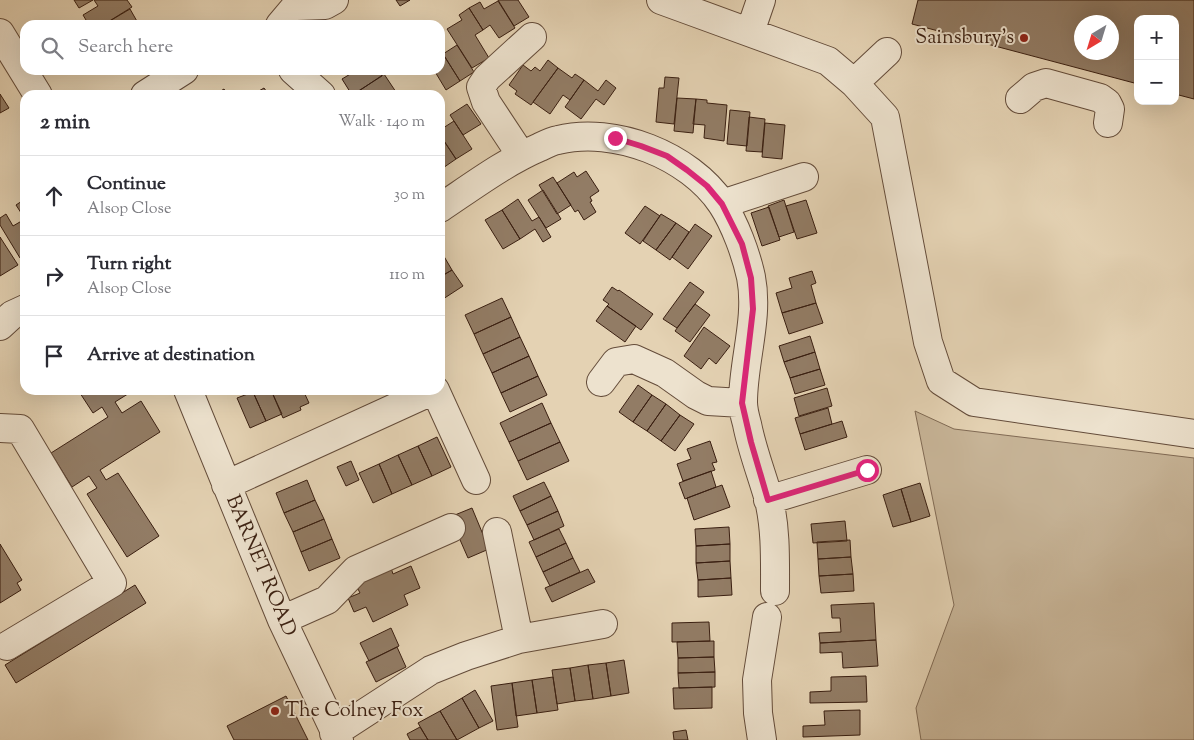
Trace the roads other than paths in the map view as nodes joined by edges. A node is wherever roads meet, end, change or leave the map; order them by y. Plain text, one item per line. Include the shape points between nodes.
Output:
1 (334, 0) edge
2 (661, 0) edge
3 (761, 0) edge
4 (284, 20) edge
5 (750, 32) junction
6 (0, 33) edge
7 (532, 37) dead end
8 (887, 52) dead end
9 (20, 66) edge
10 (26, 75) edge
11 (176, 75) edge
12 (299, 75) edge
13 (854, 83) junction
14 (35, 90) edge
15 (153, 90) edge
16 (315, 90) edge
17 (1020, 99) dead end
18 (1108, 123) dead end
19 (521, 155) junction
20 (804, 177) dead end
21 (722, 204) junction
22 (445, 205) edge
23 (20, 311) edge
24 (0, 326) edge
25 (601, 382) dead end
26 (190, 395) edge
27 (424, 395) edge
28 (437, 395) edge
29 (742, 403) junction
30 (0, 428) edge
31 (1194, 434) edge
32 (867, 470) dead end
33 (476, 480) dead end
34 (226, 485) junction
35 (768, 500) junction
36 (451, 528) dead end
37 (497, 532) dead end
38 (775, 591) dead end
39 (767, 617) dead end
40 (282, 620) junction
41 (603, 624) dead end
42 (519, 639) junction
43 (7, 646) dead end
44 (337, 736) edge
45 (762, 740) edge

1 - 4 street via 324,5 296,6
2 - 5 street
3 - 5 street
5 - 13 street via 828,61
6 - 9 street
7 - 19 street via 481,87 486,102
8 - 13 street
10 - 14 street
11 - 15 street
12 - 16 street
13 - 31 street via 885,117 928,342 940,381 974,402
17 - 18 street via 1034,87 1046,83 1100,98 1110,109
19 - 21 street via 557,140 581,136 615,138 667,156 707,186
19 - 22 street
20 - 21 street
21 - 29 street via 742,244 751,278 753,309
23 - 24 street
25 - 29 street via 616,362 634,359 665,373 708,400
26 - 34 street, BARNET ROAD
27 - 34 street
28 - 33 street
29 - 35 street
30 - 43 street via 20,430 112,584
32 - 35 street
34 - 40 street, BARNET ROAD
35 - 38 street via 775,528
36 - 40 street via 356,570 327,600
37 - 42 street
39 - 45 street via 757,680
40 - 44 street, BARNET ROAD
41 - 42 street
42 - 44 street via 432,670

